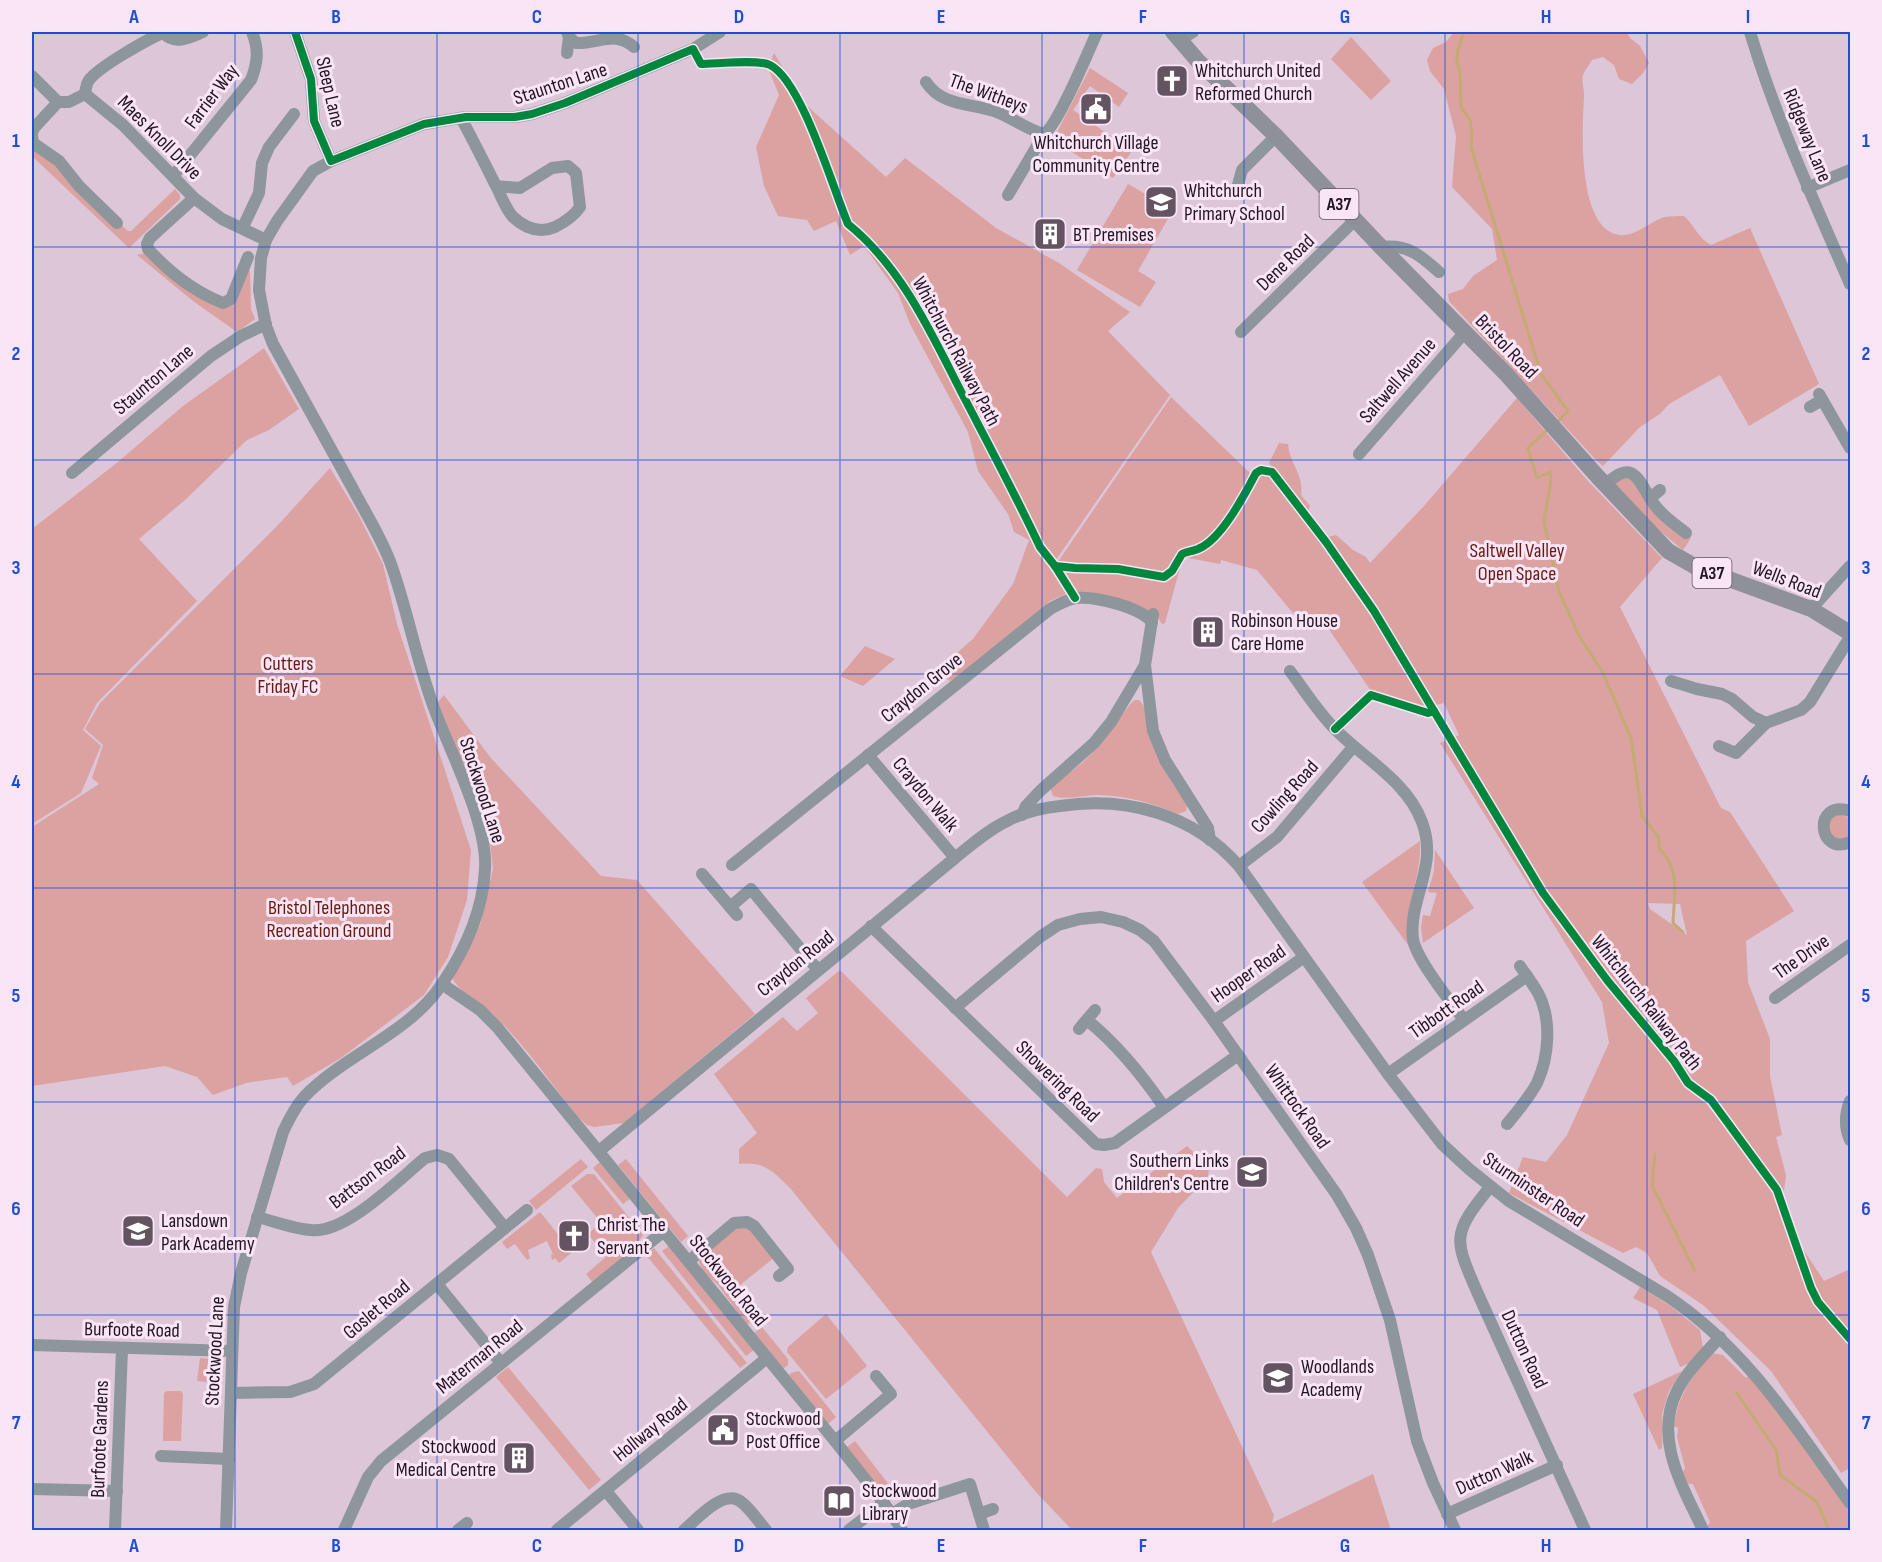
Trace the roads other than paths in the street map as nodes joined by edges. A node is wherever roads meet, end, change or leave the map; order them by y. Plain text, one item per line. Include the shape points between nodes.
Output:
1 (162, 32) edge
2 (203, 32) edge
3 (252, 32) edge
4 (295, 32) edge
5 (720, 32) edge
6 (1097, 32) edge
7 (1750, 32) edge
8 (568, 34) edge
9 (1182, 34) edge
10 (625, 35) edge
11 (634, 47) dead end
12 (567, 52) dead end
13 (32, 76) edge
14 (926, 82) dead end
15 (85, 94) junction
16 (58, 102) junction
17 (294, 114) dead end
18 (461, 118) junction
19 (1044, 134) junction
20 (32, 135) edge
21 (1276, 136) junction
22 (331, 161) junction
23 (1851, 170) edge
24 (174, 175) junction
25 (496, 186) junction
26 (1807, 188) junction
27 (1236, 192) dead end
28 (1008, 195) dead end
29 (194, 198) junction
30 (1356, 220) junction
31 (117, 223) dead end
32 (243, 227) junction
33 (266, 240) junction
34 (1381, 247) junction
35 (248, 257) dead end
36 (1439, 272) dead end
37 (1850, 279) edge
38 (260, 300) joint
39 (266, 324) junction
40 (1241, 332) dead end
41 (1465, 332) junction
42 (1810, 407) dead end
43 (1851, 447) edge
44 (1359, 454) dead end
45 (72, 473) dead end
46 (1601, 481) junction
47 (1686, 533) dead end
48 (1851, 566) edge
49 (1811, 609) junction
50 (1153, 617) joint
51 (1851, 635) edge
52 (1145, 665) junction
53 (1290, 671) dead end
54 (1671, 681) dead end
55 (1766, 723) junction
56 (1719, 746) dead end
57 (1353, 747) junction
58 (868, 755) junction
59 (1851, 811) edge
60 (1022, 814) junction
61 (1210, 840) junction
62 (1850, 842) edge
63 (955, 858) junction
64 (732, 865) dead end
65 (1239, 866) junction
66 (702, 874) dead end
67 (871, 926) junction
68 (1851, 945) edge
69 (1304, 957) junction
70 (818, 970) junction
71 (442, 984) junction
72 (1774, 998) dead end
73 (955, 1008) junction
74 (1087, 1020) dead end
75 (1464, 1020) junction
76 (1214, 1021) junction
77 (1238, 1055) junction
78 (1388, 1074) junction
79 (1851, 1101) edge
80 (1164, 1107) junction
81 (1507, 1124) dead end
82 (1851, 1140) edge
83 (599, 1151) junction
84 (1490, 1187) junction
85 (527, 1210) dead end
86 (257, 1217) junction
87 (505, 1228) junction
88 (664, 1231) junction
89 (689, 1261) junction
90 (779, 1276) dead end
91 (437, 1284) junction
92 (1720, 1337) junction
93 (32, 1346) edge
94 (122, 1349) junction
95 (232, 1351) junction
96 (767, 1358) junction
97 (501, 1363) junction
98 (876, 1376) dead end
99 (231, 1393) junction
100 (835, 1440) junction
101 (161, 1456) dead end
102 (229, 1459) junction
103 (1557, 1465) junction
104 (32, 1489) edge
105 (117, 1491) junction
106 (606, 1491) junction
107 (884, 1503) junction
108 (1851, 1503) edge
109 (993, 1509) dead end
110 (892, 1514) junction
111 (979, 1514) junction
112 (1447, 1514) junction
113 (115, 1530) edge
114 (226, 1530) edge
115 (344, 1530) edge
116 (557, 1530) edge
117 (638, 1530) edge
118 (684, 1530) edge
119 (766, 1530) edge
120 (849, 1530) edge
121 (902, 1530) edge
122 (984, 1530) edge
123 (1455, 1530) edge
124 (1585, 1530) edge
125 (1703, 1530) edge

1 - 2 street via 178,41
1 - 15 street via 98,72 87,82
3 - 24 street, Farrier Way via 258,53 251,80
4 - 22 street, Sleep Lane via 311,79 314,121
5 - 18 street, Staunton Lane via 693,49 546,110 515,117
6 - 19 street, The Witheys
7 - 26 street, Ridgeway Lane via 1762,74
8 - 10 street via 576,43
8 - 12 street
9 - 21 highway, Bristol Road / A37 via 1205,68
10 - 11 street
13 - 16 street
14 - 19 street, The Witheys via 934,99 999,112
15 - 16 street via 69,102
15 - 24 street, Maes Knoll Drive
16 - 20 street via 33,128
17 - 32 street via 269,147 262,163 259,193
18 - 22 street, Staunton Lane via 424,124
18 - 25 street
19 - 28 street, The Witheys
20 - 31 street via 33,143 59,161
21 - 27 street via 1242,170
21 - 30 highway, Bristol Road / A37
22 - 33 street, Staunton Lane via 313,171
23 - 26 street
24 - 29 street, Maes Knoll Drive
25 - 25 street via 510,213 532,230 552,228 572,217 580,207 576,173 568,166 552,168 520,188
26 - 37 street, Ridgeway Lane
29 - 32 street, Maes Knoll Drive via 222,219
29 - 35 street via 150,238 148,249 181,279 223,303 231,299
30 - 34 highway, Bristol Road / A37
30 - 40 street, Dene Road
32 - 33 street, Maes Knoll Drive
33 - 38 street, Staunton Lane via 258,279
34 - 36 street via 1395,245 1418,254
34 - 41 highway, Bristol Road / A37
38 - 39 street, Stockwood Lane
39 - 45 street, Staunton Lane via 211,356
39 - 71 street, Stockwood Lane via 273,344 392,566 416,655 481,834 485,868 480,902 471,931
41 - 44 street, Saltwell Avenue
41 - 46 highway, Bristol Road / A37
42 - 43 street via 1821,397
46 - 47 street via 1630,472 1655,494 1655,506
46 - 49 highway, Wells Road / A37 via 1659,543 1683,561
48 - 49 street
49 - 51 highway, Wells Road / A37
50 - 52 street, Craydon Road
50 - 58 street, Craydon Grove via 1092,598 1062,602
51 - 55 street via 1810,702 1801,710
52 - 60 street, Craydon Road via 1112,722 1040,791
52 - 61 street, Craydon Road via 1153,731 1165,760 1208,828
53 - 57 street via 1318,710
54 - 55 street via 1722,694
55 - 56 street via 1736,753
57 - 65 street, Cowling Road via 1277,837
57 - 75 street via 1404,789 1423,822 1428,862 1413,923 1413,941
58 - 63 street, Craydon Walk
58 - 64 street, Craydon Grove
59 - 62 street via 1836,809 1823,824 1830,841 1840,845
60 - 61 street, Craydon Road via 1075,803 1126,804 1173,818
60 - 63 street, Craydon Road via 993,829
61 - 65 street, Sturminster Road
63 - 67 street, Craydon Road
65 - 69 street, Sturminster Road
66 - 70 street via 733,911 752,890
67 - 70 street, Craydon Road
67 - 73 street, Showering Road
68 - 72 street, The Drive
69 - 76 street, Hooper Road
69 - 78 street, Sturminster Road
70 - 83 street, Craydon Road
71 - 83 street, Stockwood Road via 487,1017
71 - 86 street, Stockwood Lane via 407,1020 303,1098 283,1132
73 - 76 street, Whittock Road via 1058,925 1101,917 1123,922 1154,941
73 - 80 street, Showering Road via 1096,1144 1115,1143
74 - 80 street via 1128,1058
75 - 78 street, Tibbott Road
75 - 81 street, Tibbott Road via 1523,971 1539,994 1547,1035 1545,1058 1537,1082
76 - 77 street, Whittock Road
77 - 80 street, Showering Road
77 - 112 street, Whittock Road via 1356,1228 1390,1320 1417,1441
78 - 84 street, Sturminster Road via 1442,1144
79 - 82 street via 1845,1117
83 - 88 street, Stockwood Road
84 - 92 street, Sturminster Road via 1667,1296
84 - 103 street, Dutton Road via 1467,1215 1459,1243 1478,1294
85 - 87 street, Goslet Road
86 - 87 street, Battson Road via 312,1230 340,1225 425,1158 438,1155 449,1159
86 - 95 street, Stockwood Lane via 234,1307
87 - 91 street, Goslet Road
88 - 89 street, Stockwood Road
88 - 97 street, Materman Road
89 - 90 street via 734,1224 747,1222 788,1269
89 - 96 street, Stockwood Road
91 - 97 street
91 - 99 street, Goslet Road via 314,1384 290,1392
92 - 108 street, Sturminster Road via 1770,1392
92 - 125 street via 1688,1374 1669,1414 1668,1442 1674,1466
93 - 94 street, Burfoote Road
94 - 95 street, Burfoote Road
94 - 105 street, Burfoote Gardens
95 - 99 street, Stockwood Lane
96 - 100 street, Stockwood Road
96 - 106 street, Hollway Road
97 - 115 street, Materman Road via 373,1469
98 - 100 street via 891,1394
99 - 102 street, Stockwood Lane
100 - 107 street, Stockwood Road
101 - 102 street
102 - 114 street, Stockwood Lane
103 - 112 street, Dutton Walk
103 - 124 street, Dutton Road
104 - 105 street
105 - 113 street, Burfoote Gardens
106 - 116 street, Hollway Road
106 - 117 street
107 - 110 street, Stockwood Road
107 - 120 street
109 - 111 street
110 - 111 street via 969,1481
110 - 121 street, Stockwood Road
111 - 122 street
112 - 123 street, Whittock Road
118 - 119 street via 718,1502 731,1498 741,1501

